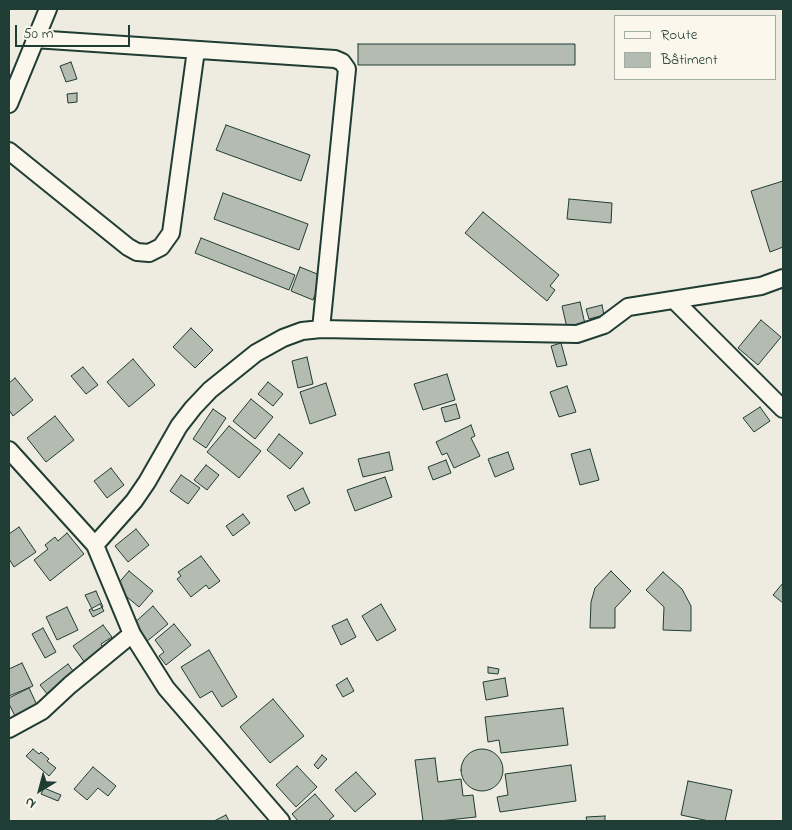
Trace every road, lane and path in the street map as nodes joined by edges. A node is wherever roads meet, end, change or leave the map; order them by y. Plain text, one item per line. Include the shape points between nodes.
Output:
1 (48, 9) edge
2 (34, 39) junction
3 (196, 50) junction
4 (9, 104) edge
5 (9, 152) edge
6 (783, 278) edge
7 (674, 300) junction
8 (322, 329) junction
9 (783, 409) edge
10 (9, 450) edge
11 (95, 545) junction
12 (132, 634) junction
13 (9, 729) edge
14 (281, 821) edge

1 - 2 street
2 - 3 street
2 - 4 street
3 - 5 street via 171,233 161,248 149,253 128,247
3 - 8 street via 335,59 347,69
6 - 7 street via 761,286
7 - 8 street via 628,307 604,326 577,334
7 - 9 street
8 - 11 street via 283,338 256,354 210,390 179,426 134,501
10 - 11 street
11 - 12 street
12 - 13 street via 42,711
12 - 14 street via 166,688

